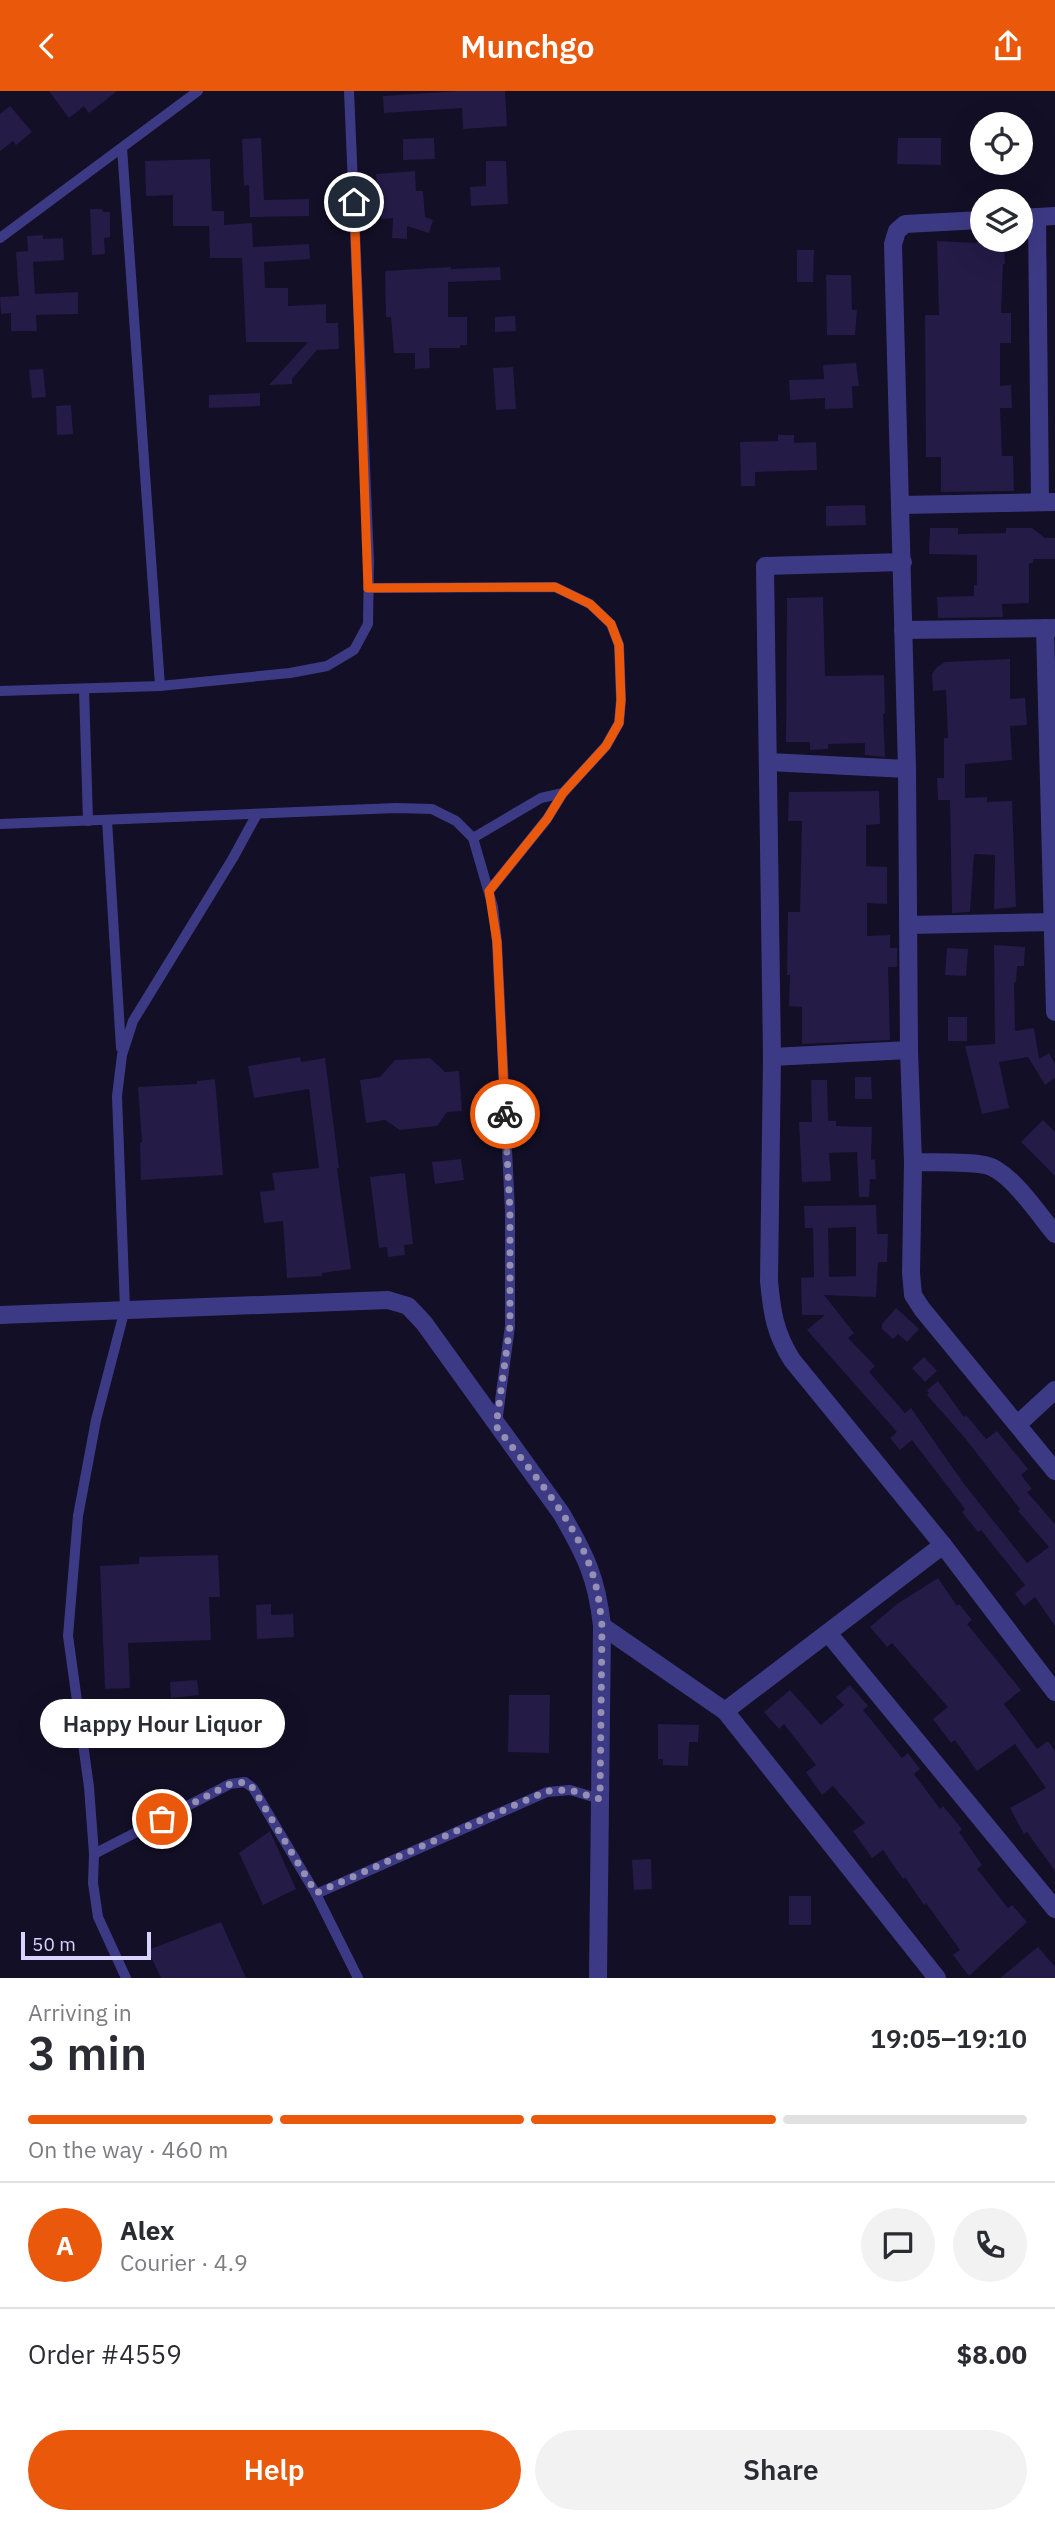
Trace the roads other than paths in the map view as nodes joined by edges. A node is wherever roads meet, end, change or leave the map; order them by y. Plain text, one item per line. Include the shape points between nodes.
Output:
1 (198, 91) edge
2 (349, 91) edge
3 (122, 148) junction
4 (1037, 217) edge
5 (970, 221) edge
6 (0, 238) edge
7 (1047, 502) edge
8 (901, 505) junction
9 (902, 562) junction
10 (368, 588) junction
11 (1050, 628) edge
12 (904, 630) junction
13 (160, 686) junction
14 (84, 689) junction
15 (0, 691) edge
16 (769, 762) junction
17 (908, 769) junction
18 (563, 793) junction
19 (257, 814) junction
20 (107, 820) junction
21 (88, 821) junction
22 (0, 824) edge
23 (473, 838) junction
24 (489, 891) junction
25 (1054, 922) edge
26 (909, 925) junction
27 (1055, 1012) edge
28 (909, 1050) junction
29 (122, 1055) junction
30 (772, 1057) junction
31 (913, 1162) junction
32 (1055, 1234) edge
33 (125, 1309) junction
34 (0, 1315) edge
35 (1055, 1389) edge
36 (1018, 1424) junction
37 (496, 1426) junction
38 (1055, 1471) edge
39 (943, 1545) junction
40 (602, 1626) junction
41 (828, 1633) junction
42 (1055, 1692) edge
43 (725, 1711) junction
44 (600, 1799) junction
45 (94, 1854) junction
46 (316, 1893) junction
47 (1052, 1900) edge
48 (126, 1978) edge
49 (358, 1978) edge
50 (598, 1978) edge
51 (937, 1978) edge

1 - 3 lane
2 - 10 lane
3 - 6 lane
3 - 13 lane
4 - 7 street
5 - 8 street via 905,224 893,244
7 - 8 street
8 - 9 street
9 - 12 street
9 - 16 street via 765,566
10 - 13 lane via 368,624 354,650 327,666
10 - 18 lane via 555,587 590,604 611,624 619,645 619,723 606,746
11 - 12 street
11 - 25 street
12 - 17 street
13 - 14 lane
14 - 15 lane
14 - 21 lane
16 - 17 street
16 - 30 street
17 - 26 street
18 - 23 lane via 541,798
18 - 24 lane
19 - 20 lane
19 - 23 lane via 432,809 456,821
19 - 29 lane via 133,1021
20 - 21 lane
20 - 29 lane
21 - 22 lane
23 - 24 lane
24 - 37 lane via 497,942 510,1211 510,1326
25 - 26 street
25 - 27 street
26 - 28 street
28 - 30 street
28 - 31 street
29 - 33 lane via 117,1096
30 - 39 street via 769,1281 780,1342
31 - 32 street via 987,1165 1004,1175
31 - 36 street via 913,1295
33 - 34 street
33 - 37 street via 388,1300 408,1306
33 - 45 lane via 96,1420 78,1517 68,1636
35 - 36 street
36 - 38 street
37 - 40 street via 581,1546 592,1570
39 - 41 street
39 - 42 street
40 - 43 street
40 - 44 street
41 - 43 street
41 - 47 street
43 - 51 street
44 - 46 lane via 570,1790 547,1791
44 - 50 street
45 - 46 lane via 230,1784 245,1782 253,1788
45 - 48 lane via 97,1917
46 - 49 lane

